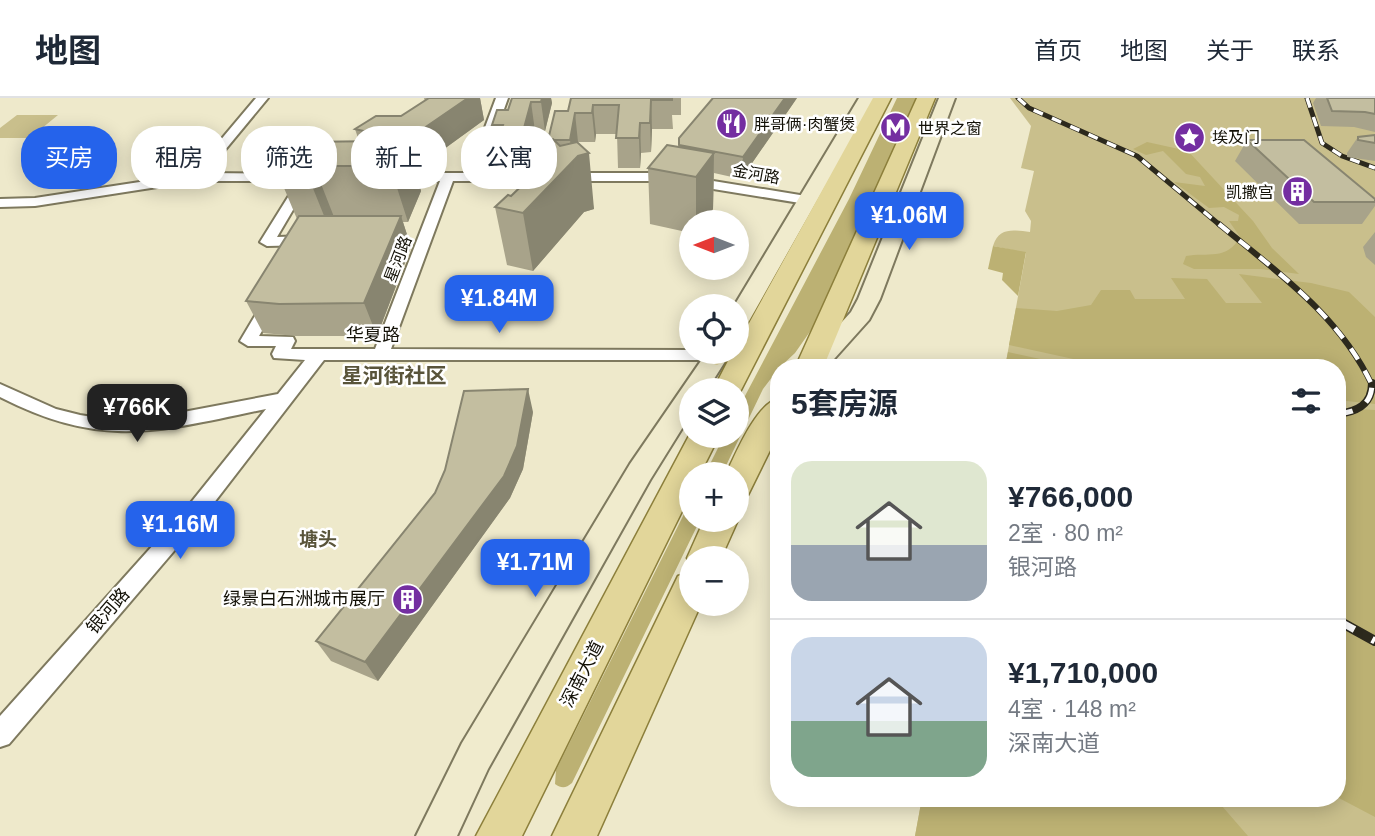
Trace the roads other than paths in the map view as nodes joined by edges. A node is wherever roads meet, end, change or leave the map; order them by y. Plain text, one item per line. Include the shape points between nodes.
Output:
1 (262, 98) edge
2 (502, 98) edge
3 (867, 98) edge
4 (873, 98) edge
5 (882, 98) edge
6 (926, 98) edge
7 (947, 98) edge
8 (868, 122) junction
9 (492, 126) edge
10 (227, 140) edge
11 (925, 151) junction
12 (850, 157) junction
13 (557, 175) edge
14 (448, 177) joint
15 (461, 177) edge
16 (131, 187) edge
17 (304, 189) edge
18 (883, 196) junction
19 (807, 200) junction
20 (0, 203) edge
21 (300, 252) edge
22 (798, 252) junction
23 (281, 285) edge
24 (749, 300) edge
25 (749, 316) edge
26 (679, 353) edge
27 (280, 354) joint
28 (319, 354) junction
29 (381, 354) junction
30 (814, 359) edge
31 (818, 359) edge
32 (733, 378) edge
33 (0, 390) edge
34 (284, 399) junction
35 (679, 413) edge
36 (770, 422) edge
37 (698, 448) edge
38 (748, 462) edge
39 (679, 613) edge
40 (0, 735) edge
41 (436, 836) edge
42 (498, 836) edge
43 (575, 836) edge

1 - 10 street
2 - 9 street
3 - 19 main road
4 - 8 main road
5 - 8 main road
6 - 18 main road
7 - 11 main road
8 - 12 main road
11 - 18 main road
11 - 31 main road via 869,299 861,314
12 - 19 main road
12 - 22 main road
13 - 19 street, 金河路 via 656,172
14 - 15 street, 金河路
14 - 29 street, 星河路
16 - 20 street
17 - 21 street via 267,242 307,240
18 - 30 main road
19 - 24 main road
22 - 25 main road
22 - 32 main road
23 - 27 street via 248,341 287,341
26 - 29 street, 华夏路
27 - 28 street, 华夏路
28 - 29 street, 华夏路
28 - 34 street, 银河路
33 - 34 street via 48,413 81,422 122,425 167,422
34 - 40 street, 银河路 via 196,512
35 - 41 main road via 475,756
36 - 38 main road
37 - 42 main road, 深南大道
39 - 43 main road

